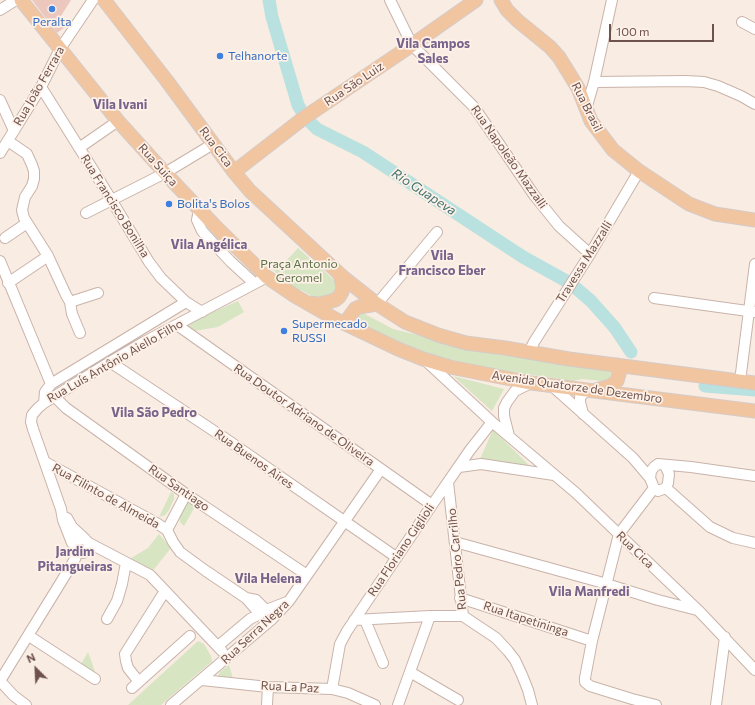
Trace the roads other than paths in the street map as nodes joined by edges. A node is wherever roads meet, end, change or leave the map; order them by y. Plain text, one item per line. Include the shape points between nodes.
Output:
1 (16, 0) edge
2 (21, 0) edge
3 (93, 0) edge
4 (104, 0) edge
5 (390, 0) edge
6 (476, 0) edge
7 (501, 0) edge
8 (612, 0) edge
9 (0, 10) edge
10 (742, 22) dead end
11 (755, 29) edge
12 (412, 45) junction
13 (60, 49) junction
14 (594, 82) junction
15 (41, 87) junction
16 (0, 100) edge
17 (755, 104) edge
18 (586, 109) junction
19 (118, 121) junction
20 (14, 131) junction
21 (8, 141) junction
22 (213, 144) junction
23 (79, 148) junction
24 (0, 153) edge
25 (639, 171) junction
26 (234, 172) junction
27 (165, 173) junction
28 (111, 200) junction
29 (199, 210) junction
30 (86, 213) dead end
31 (755, 220) edge
32 (27, 223) junction
33 (437, 232) dead end
34 (5, 238) dead end
35 (590, 254) junction
36 (48, 256) junction
37 (0, 261) edge
38 (755, 264) edge
39 (342, 276) junction
40 (267, 277) junction
41 (8, 283) junction
42 (254, 283) junction
43 (98, 292) dead end
44 (654, 298) dead end
45 (70, 302) junction
46 (186, 302) junction
47 (377, 304) junction
48 (312, 305) junction
49 (202, 312) junction
50 (752, 312) edge
51 (345, 323) junction
52 (177, 325) junction
53 (80, 333) dead end
54 (529, 352) junction
55 (423, 359) junction
56 (110, 362) junction
57 (618, 365) junction
58 (740, 381) junction
59 (531, 383) junction
60 (755, 383) edge
61 (51, 384) junction
62 (551, 385) junction
63 (594, 390) junction
64 (55, 397) junction
65 (44, 403) junction
66 (755, 411) edge
67 (583, 414) junction
68 (492, 422) junction
69 (509, 436) junction
70 (470, 450) junction
71 (633, 458) junction
72 (44, 462) junction
73 (481, 464) junction
74 (459, 467) junction
75 (664, 468) junction
76 (381, 469) junction
77 (554, 475) junction
78 (755, 476) edge
79 (448, 482) junction
80 (652, 483) junction
81 (666, 488) junction
82 (186, 494) junction
83 (432, 505) junction
84 (62, 509) junction
85 (344, 522) junction
86 (167, 530) junction
87 (618, 534) junction
88 (87, 541) junction
89 (455, 542) junction
90 (755, 543) edge
91 (77, 549) junction
92 (396, 557) junction
93 (126, 563) junction
94 (307, 575) junction
95 (606, 584) junction
96 (165, 591) junction
97 (460, 598) junction
98 (289, 601) junction
99 (698, 610) junction
100 (263, 612) junction
101 (430, 616) junction
102 (463, 616) junction
103 (107, 618) dead end
104 (271, 620) junction
105 (354, 620) junction
106 (365, 620) junction
107 (29, 636) junction
108 (190, 636) dead end
109 (725, 637) junction
110 (592, 641) junction
111 (218, 646) junction
112 (228, 658) junction
113 (383, 662) dead end
114 (755, 670) edge
115 (410, 672) junction
116 (95, 679) dead end
117 (202, 680) junction
118 (0, 681) edge
119 (268, 687) junction
120 (332, 689) junction
121 (458, 700) dead end
122 (632, 702) edge
123 (26, 705) edge
124 (171, 705) edge
125 (267, 705) edge
126 (375, 705) edge
127 (398, 705) edge
128 (532, 705) edge
129 (656, 705) edge
130 (716, 705) edge

1 - 9 street
2 - 13 main road, Rua Suiça
3 - 13 street, Rua João Ferrara
4 - 22 main road, Rua Cica
5 - 12 street, Rua Napoleão Mazzalli
6 - 12 main road, Rua São Luiz
7 - 18 main road, Rua Brasil via 518,21 559,57 578,88
8 - 14 street
10 - 11 street
12 - 26 main road, Rua São Luiz via 299,122
12 - 35 street, Rua Napoleão Mazzalli via 474,107 534,195 560,226
13 - 15 street, Rua João Ferrara
13 - 19 main road, Rua Suiça
14 - 17 street via 704,82
14 - 18 street
15 - 20 street, Rua João Ferrara
15 - 23 street, Rua Francisco Bonilha
16 - 20 street
18 - 25 main road, Rua Brasil via 598,132 613,150
19 - 23 street
19 - 27 main road, Rua Suiça
20 - 21 street, Rua João Ferrara
21 - 24 street, Rua João Ferrara
21 - 32 street via 27,154 34,171 34,179 22,205
22 - 26 main road, Rua Cica
22 - 27 street
23 - 28 street, Rua Francisco Bonilha
25 - 31 main road, Rua Brasil via 689,204 715,214
25 - 35 street, Travessa Mazzalli
26 - 39 main road, Rua Cica via 250,191
27 - 28 street
27 - 29 main road, Rua Suiça
28 - 30 street
28 - 46 street, Rua Francisco Bonilha via 161,278
29 - 40 main road, Rua Suiça
29 - 42 street via 197,220 202,231
32 - 34 street
32 - 36 street
33 - 47 street
35 - 54 street, Travessa Mazzalli
36 - 41 street
36 - 45 street
37 - 41 street
38 - 50 street
39 - 47 main road
39 - 48 main road via 342,292 339,297
40 - 42 street, Rua Luís Antônio Aiello Filho
40 - 48 main road, Rua Suiça
41 - 61 street
42 - 49 street, Rua Luís Antônio Aiello Filho
43 - 45 street
44 - 50 street
45 - 53 street
46 - 49 street, Rua Francisco Bonilha
46 - 61 street
47 - 51 main road via 359,306
47 - 54 main road via 405,322 438,335 466,343
48 - 51 main road, Avenida Quatorze de Dezembro
49 - 52 street, Rua Luís Antônio Aiello Filho
50 - 58 street
51 - 55 main road, Avenida Quatorze de Dezembro
52 - 56 street, Rua Luís Antônio Aiello Filho
52 - 76 street, Rua Doutor Adriano de Oliveira
54 - 57 main road
55 - 59 main road, Avenida Quatorze de Dezembro
55 - 68 street, Rua Cica
56 - 64 street, Rua Luís Antônio Aiello Filho
56 - 85 street, Rua Buenos Aires
57 - 58 main road
57 - 63 main road via 620,374 617,381 610,386
58 - 60 main road
59 - 62 main road, Avenida Quatorze de Dezembro
59 - 69 street via 515,391 504,408
61 - 65 street via 44,392
62 - 63 main road, Avenida Quatorze de Dezembro
62 - 67 street
63 - 66 main road, Avenida Quatorze de Dezembro
63 - 67 street via 585,392 580,397
64 - 65 street, Rua Luís Antônio Aiello Filho
64 - 82 street, Rua Santiago via 66,408
65 - 72 street, Rua Luís Antônio Aiello Filho via 32,415 33,429
67 - 71 street
68 - 69 street, Rua Cica
68 - 70 street, Rua Floriano Giglioli
69 - 77 street, Rua Cica
70 - 73 street via 473,458
70 - 74 street, Rua Floriano Giglioli
71 - 75 street
71 - 80 street
72 - 84 street
72 - 86 street, Rua Filinto de Almeida
73 - 74 street
73 - 77 street
74 - 79 street, Rua Floriano Giglioli
75 - 78 street via 691,467
75 - 80 street via 654,467 651,471
75 - 81 street via 668,483
76 - 83 street, Rua Doutor Adriano de Oliveira
76 - 85 street, Rua Serra Negra
77 - 87 street, Rua Cica
79 - 83 street, Rua Floriano Giglioli
79 - 89 street, Rua Pedro Carrilho
80 - 81 street via 658,490
80 - 87 street
81 - 90 street via 710,527 733,538
82 - 86 street
82 - 94 street, Rua Santiago
83 - 92 street, Rua Floriano Giglioli
84 - 88 street via 72,527
84 - 91 street via 67,530
85 - 92 street, Rua Buenos Aires
85 - 94 street, Rua Serra Negra
86 - 100 street via 180,552 246,598 256,600
87 - 95 street
87 - 99 street, Rua Cica
88 - 91 street via 90,546 87,551 83,553
88 - 93 street
89 - 95 street
89 - 97 street, Rua Pedro Carrilho
91 - 107 street via 75,559
92 - 105 street, Rua Floriano Giglioli
93 - 96 street via 150,575
93 - 103 street via 118,600
94 - 98 street, Rua Serra Negra
95 - 99 street
95 - 110 street
96 - 108 street via 125,654 136,685
96 - 111 street
97 - 102 street, Rua Pedro Carrilho
97 - 110 street, Rua Itapetininga
98 - 100 street
98 - 104 street, Rua Serra Negra
99 - 109 street, Rua Cica
100 - 104 street
100 - 111 street via 250,619
101 - 102 street
101 - 106 street
101 - 115 street
102 - 128 street, Rua Pedro Carrilho via 496,638 508,650 522,675
104 - 112 street, Rua Serra Negra
105 - 106 street
105 - 120 street, Rua Floriano Giglioli via 340,644
106 - 113 street
107 - 116 street
107 - 118 street
109 - 114 street, Rua Cica
109 - 130 street
110 - 122 street via 586,682 590,686
111 - 112 street
112 - 117 street, Rua Serra Negra
115 - 121 street
115 - 127 street
117 - 119 street, Rua La Paz
117 - 124 street, Rua Serra Negra
118 - 123 street
119 - 120 street, Rua La Paz
119 - 125 street
120 - 126 street, Rua La Paz
122 - 129 street

